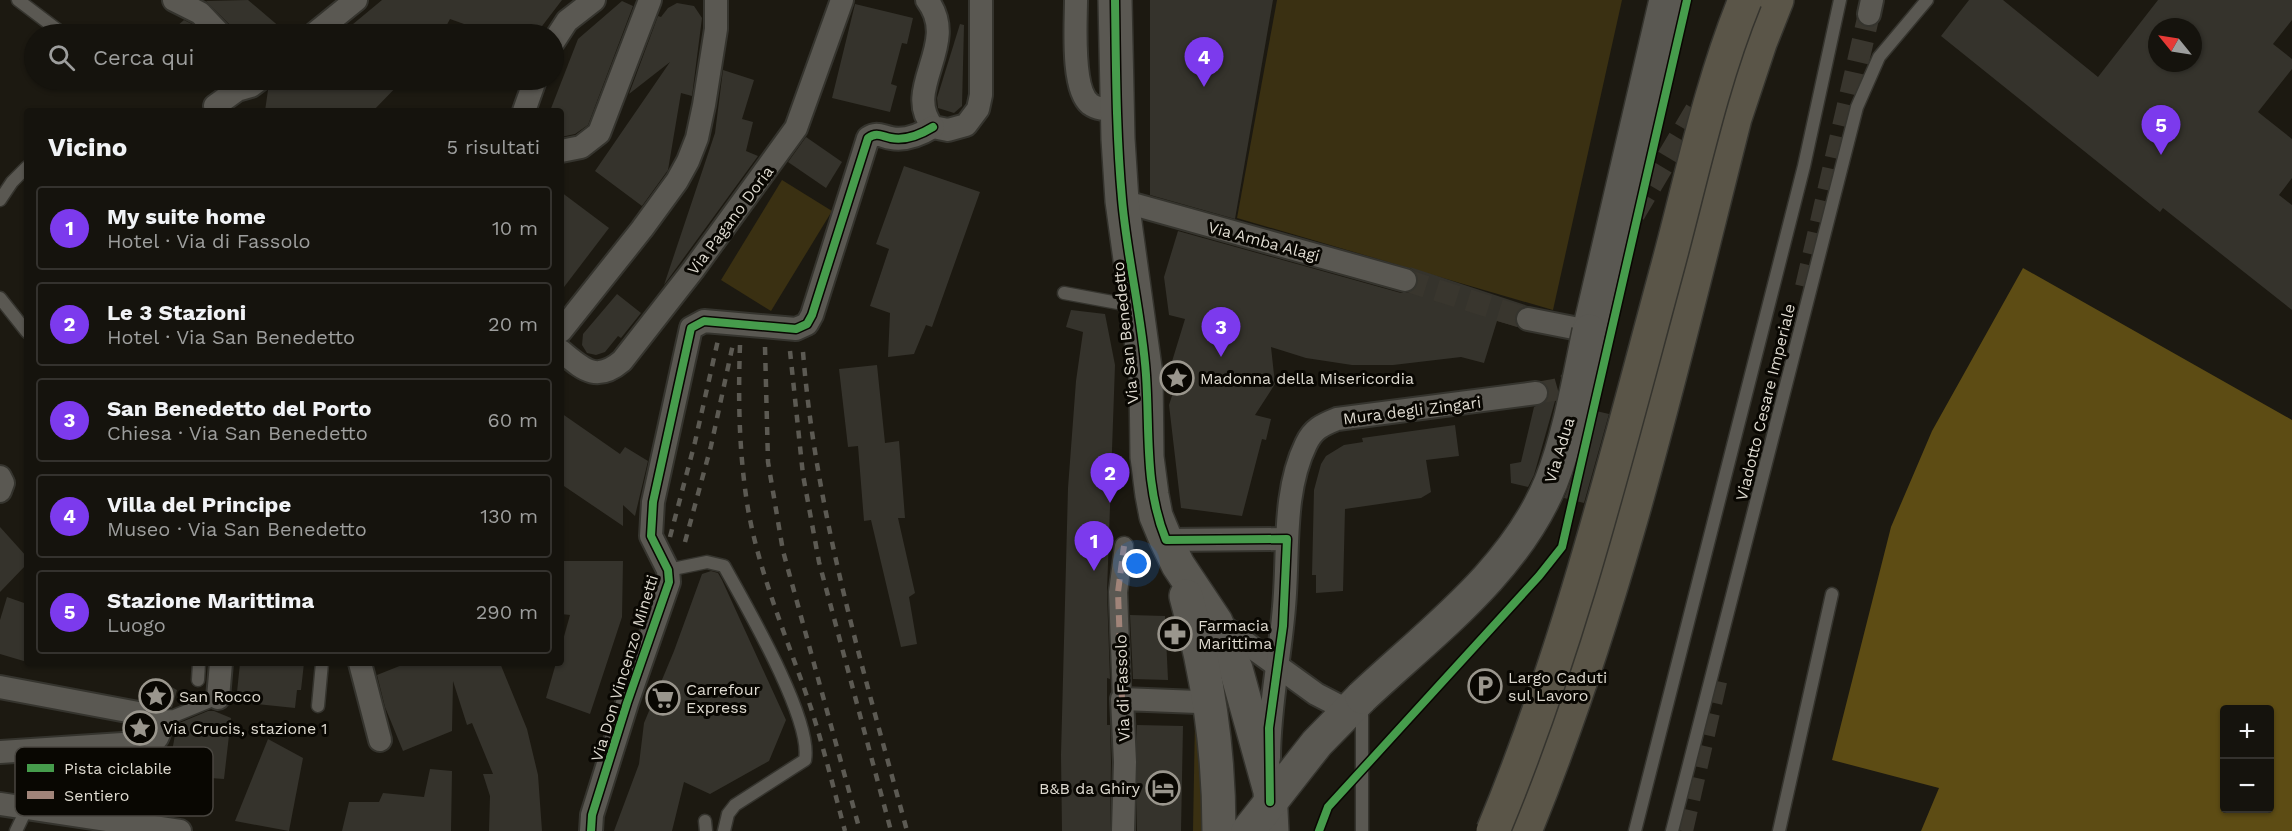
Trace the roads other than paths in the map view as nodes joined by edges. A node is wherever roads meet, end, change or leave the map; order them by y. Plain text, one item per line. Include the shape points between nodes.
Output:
1 (18, 0) edge
2 (174, 0) edge
3 (356, 0) edge
4 (594, 0) edge
5 (650, 0) edge
6 (716, 0) edge
7 (842, 0) edge
8 (927, 0) edge
9 (981, 0) edge
10 (1076, 0) edge
11 (1115, 0) edge
12 (1666, 0) edge
13 (1745, 0) edge
14 (1778, 0) edge
15 (1840, 0) edge
16 (1927, 0) edge
17 (50, 24) edge
18 (210, 24) edge
19 (327, 24) edge
20 (564, 26) edge
21 (237, 90) edge
22 (531, 90) edge
23 (215, 106) dead end
24 (525, 108) edge
25 (1117, 110) junction
26 (933, 127) junction
27 (564, 150) edge
28 (24, 169) edge
29 (0, 200) edge
30 (1122, 201) junction
31 (1406, 280) tunnel mouth
32 (1065, 293) dead end
33 (0, 298) edge
34 (1138, 307) junction
35 (1528, 319) tunnel mouth
36 (564, 327) edge
37 (24, 328) edge
38 (1589, 331) junction
39 (564, 353) edge
40 (1536, 393) tunnel mouth
41 (0, 477) edge
42 (0, 491) edge
43 (1287, 539) junction
44 (1124, 546) dead end
45 (1172, 552) junction
46 (668, 570) junction
47 (1832, 594) dead end
48 (1216, 622) junction
49 (1277, 665) junction
50 (200, 666) edge
51 (221, 666) edge
52 (322, 666) edge
53 (361, 666) edge
54 (198, 680) dead end
55 (0, 687) edge
56 (218, 698) joint
57 (1122, 699) junction
58 (1211, 699) junction
59 (1354, 704) junction
60 (318, 706) dead end
61 (158, 717) junction
62 (380, 740) dead end
63 (76, 747) edge
64 (15, 751) edge
65 (0, 752) edge
66 (1306, 759) junction
67 (0, 804) edge
68 (15, 806) edge
69 (1271, 808) edge
70 (23, 816) edge
71 (80, 816) edge
72 (16, 831) edge
73 (180, 831) edge
74 (591, 831) edge
75 (723, 831) edge
76 (1123, 831) edge
77 (1220, 831) edge
78 (1248, 831) edge
79 (1286, 831) edge
80 (1362, 831) edge
81 (1493, 831) edge
82 (1525, 831) edge
83 (1635, 831) edge
84 (1672, 831) edge
85 (1779, 831) edge

1 - 17 lane
2 - 18 street via 200,13
3 - 19 street
4 - 20 street
5 - 27 street via 599,133 581,147
6 - 36 street via 716,29 704,105 688,161 642,229
7 - 39 street, Via Pagano Doria via 796,128 622,361 608,371 592,372
8 - 26 street via 938,35 921,100 926,119
9 - 26 street via 978,109 958,129
10 - 25 street via 1076,58 1082,94 1095,106
11 - 25 main road, Via San Benedetto
12 - 38 main road, Via Adua
13 - 81 highway, bridge via 1703,124 1579,595 1535,725
14 - 82 highway via 1735,118 1610,592
15 - 83 lane via 1804,165
16 - 84 lane, Viadotto Cesare Imperiale via 1879,57 1857,107
21 - 23 street
22 - 24 street
25 - 30 main road, Via San Benedetto
26 - 46 street, Via Don Vincenzo Minetti via 915,136 892,138 878,134 868,138 807,324 796,329 704,321 691,328 653,502 651,536
28 - 29 lane
30 - 31 street, Via Amba Alagi
30 - 34 main road, Via San Benedetto
32 - 34 lane
33 - 37 lane
34 - 45 main road, Via San Benedetto via 1152,495 1156,516
35 - 38 street
38 - 59 main road, Via Adua, bridge via 1551,482 1528,528 1501,567
40 - 43 street, Mura degli Zingari via 1337,419 1316,428 1297,470
41 - 42 street
43 - 45 street
43 - 49 street, Mura degli Zingari via 1287,581
44 - 57 street, Via di Fassolo via 1118,592
45 - 48 main road, Via San Benedetto
45 - 58 main road, Via San Benedetto
46 - 74 street, Via Don Vincenzo Minetti via 669,582 627,703 592,815
46 - 75 lane via 707,562 724,566 771,653 802,731 805,760 735,805
47 - 85 lane
48 - 49 street
48 - 69 main road, Via San Benedetto via 1236,669
49 - 59 street via 1316,694
49 - 69 street, Mura degli Zingari via 1269,728
50 - 54 lane
51 - 56 street
52 - 60 lane
53 - 62 street
55 - 61 street
56 - 61 lane via 174,716
57 - 58 street
57 - 76 street, Via di Fassolo
58 - 77 main road, Via San Benedetto
59 - 66 main road, Via Adua
59 - 80 lane
61 - 63 street via 159,734 153,742
64 - 65 street
66 - 69 main road, Via Adua
66 - 79 main road
67 - 68 street
69 - 78 main road, Via Adua
70 - 72 lane
71 - 73 street

